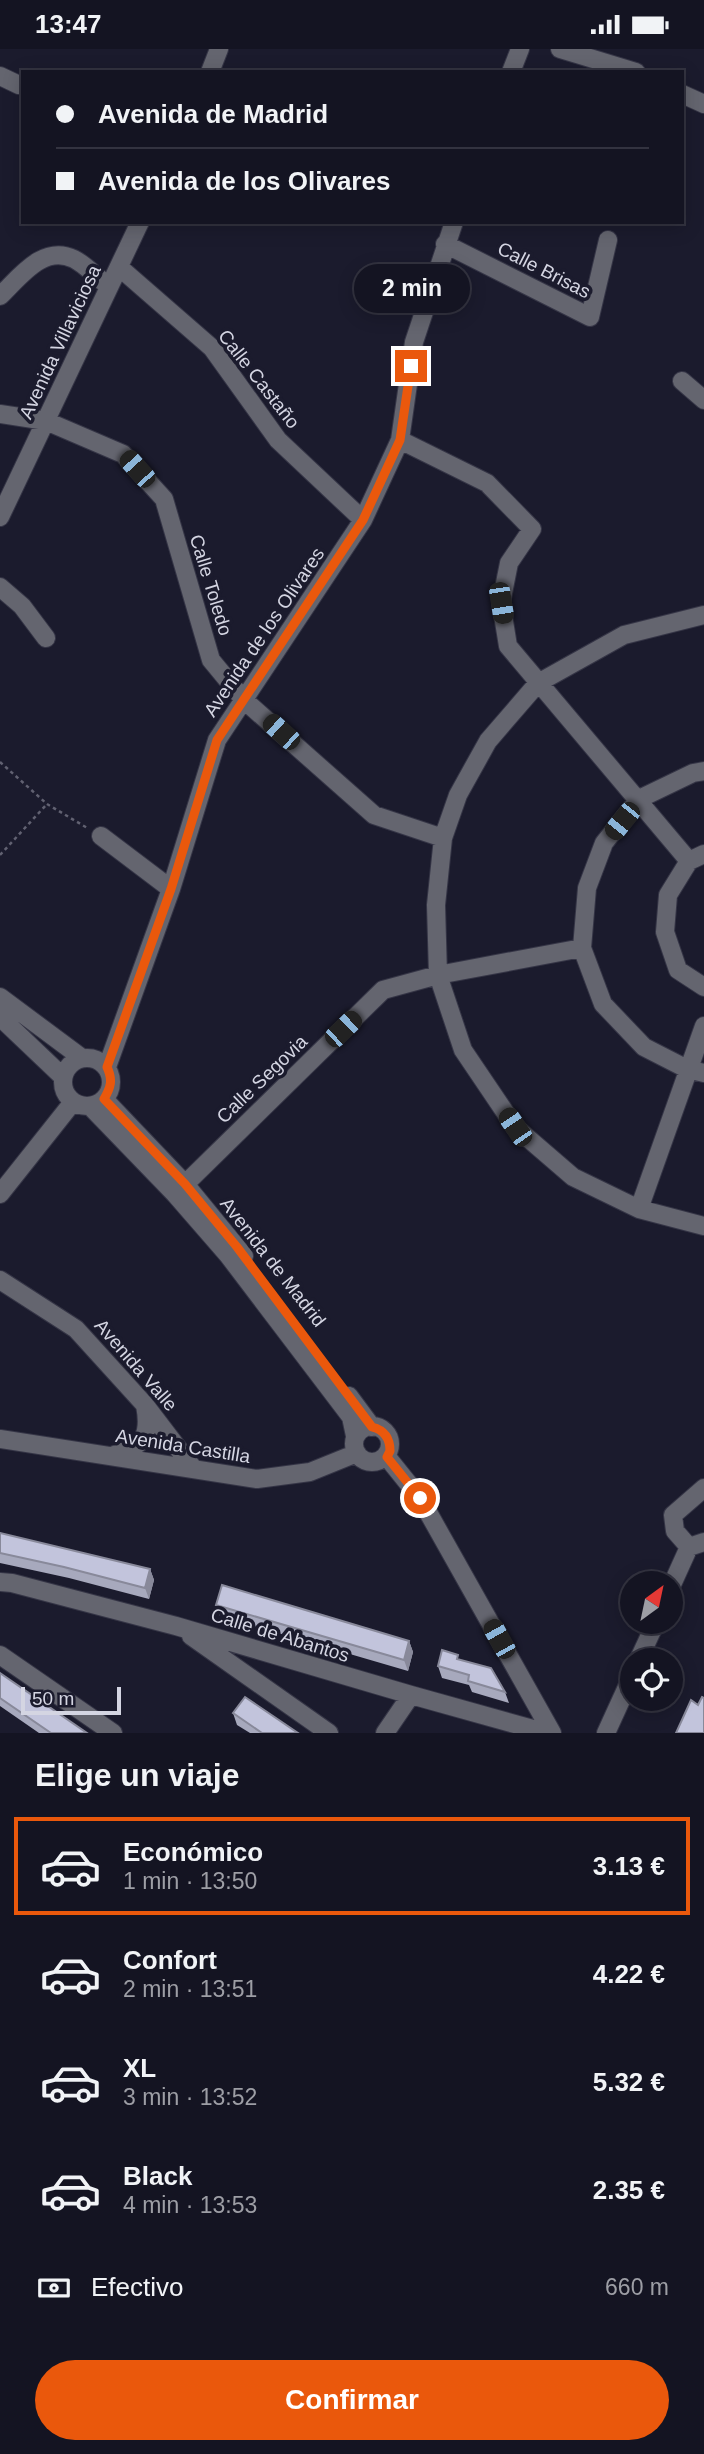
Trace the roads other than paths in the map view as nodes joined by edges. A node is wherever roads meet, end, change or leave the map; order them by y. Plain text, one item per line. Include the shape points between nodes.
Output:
1 (219, 49) edge
2 (520, 49) edge
3 (560, 49) edge
4 (211, 70) edge
5 (512, 70) edge
6 (629, 70) edge
7 (0, 76) edge
8 (19, 85) dead end
9 (684, 95) edge
10 (704, 104) edge
11 (139, 224) edge
12 (453, 224) edge
13 (608, 240) dead end
14 (445, 244) junction
15 (119, 267) junction
16 (109, 286) junction
17 (0, 296) edge
18 (682, 381) dead end
19 (704, 400) edge
20 (0, 414) edge
21 (46, 421) junction
22 (400, 440) junction
23 (0, 517) edge
24 (363, 520) junction
25 (0, 587) edge
26 (704, 615) edge
27 (47, 638) dead end
28 (538, 683) junction
29 (244, 699) junction
30 (704, 771) edge
31 (639, 799) junction
32 (102, 836) road end
33 (443, 838) junction
34 (696, 857) edge
35 (171, 889) junction
36 (582, 948) junction
37 (438, 975) junction
38 (704, 987) edge
39 (0, 997) edge
40 (0, 1017) edge
41 (704, 1025) edge
42 (82, 1058) junction
43 (107, 1067) junction
44 (696, 1071) edge
45 (63, 1077) junction
46 (89, 1102) junction
47 (180, 1189) junction
48 (0, 1194) edge
49 (639, 1209) junction
50 (704, 1226) edge
51 (0, 1280) edge
52 (145, 1405) junction
53 (372, 1427) junction
54 (0, 1439) edge
55 (356, 1445) junction
56 (114, 1455) junction
57 (387, 1457) junction
58 (193, 1468) junction
59 (704, 1487) edge
60 (697, 1544) edge
61 (681, 1571) edge
62 (0, 1582) edge
63 (176, 1626) junction
64 (0, 1655) edge
65 (411, 1695) junction
66 (620, 1702) edge
67 (113, 1733) edge
68 (329, 1733) edge
69 (385, 1733) edge
70 (550, 1733) edge
71 (606, 1733) edge

1 - 4 street
2 - 5 street
3 - 6 street
7 - 8 street
9 - 10 street
11 - 15 street, Avenida Villaviciosa
12 - 14 street, Avenida de los Olivares
13 - 14 street, Calle Brisas via 590,317
14 - 22 street, Avenida de los Olivares via 414,342
15 - 16 street, Avenida Villaviciosa
15 - 24 street, Calle Castaño via 212,348 278,440
16 - 17 street via 75,260 56,253 39,260
16 - 21 street, Avenida Villaviciosa
18 - 19 street
20 - 21 street, Calle Toledo
21 - 23 street, Avenida Villaviciosa
21 - 29 street, Calle Toledo via 123,454 164,499 211,660
22 - 24 street, Avenida de los Olivares
22 - 28 street via 486,483 532,529 509,563 501,603 508,646
24 - 29 street, Avenida de los Olivares
25 - 27 street via 22,605
26 - 28 street via 624,635
28 - 31 street
28 - 33 street via 488,741 458,795
29 - 33 street, Calle Toledo via 374,814
29 - 35 street, Avenida de los Olivares via 217,740
30 - 31 street
31 - 34 street
31 - 36 street via 604,843 587,888
32 - 35 street
33 - 37 street via 436,905
34 - 38 street via 668,895 664,932 678,970
35 - 43 street, Avenida de los Olivares
36 - 37 street, Calle Segovia
36 - 44 street via 603,1005 645,1047
37 - 47 street, Calle Segovia via 383,991
37 - 49 street via 463,1050 515,1127 573,1177
39 - 42 street
40 - 45 street
41 - 44 street
42 - 43 street
42 - 45 street via 68,1065
43 - 46 street via 111,1088
44 - 49 street
45 - 46 street via 64,1091
46 - 47 street, Avenida de Madrid
46 - 48 street
47 - 53 street, Avenida de Madrid via 237,1247
47 - 55 street, Avenida de Madrid via 351,1417
49 - 50 street
51 - 52 street, Avenida Valle via 76,1329
52 - 56 street via 149,1423 144,1439 131,1450
52 - 58 street, Avenida Valle
53 - 55 street via 365,1427
53 - 57 street via 388,1437
54 - 56 street, Avenida Castilla
55 - 57 street via 374,1461
55 - 58 street, Avenida Castilla via 310,1472 257,1479
56 - 58 street, Avenida Castilla
57 - 70 street via 420,1498
59 - 60 street via 673,1514 675,1531
60 - 61 street
62 - 63 street, Calle de Abantos
63 - 65 street, Calle de Abantos
63 - 68 street
64 - 67 street
65 - 69 street
65 - 70 street, Calle de Abantos
66 - 71 street

